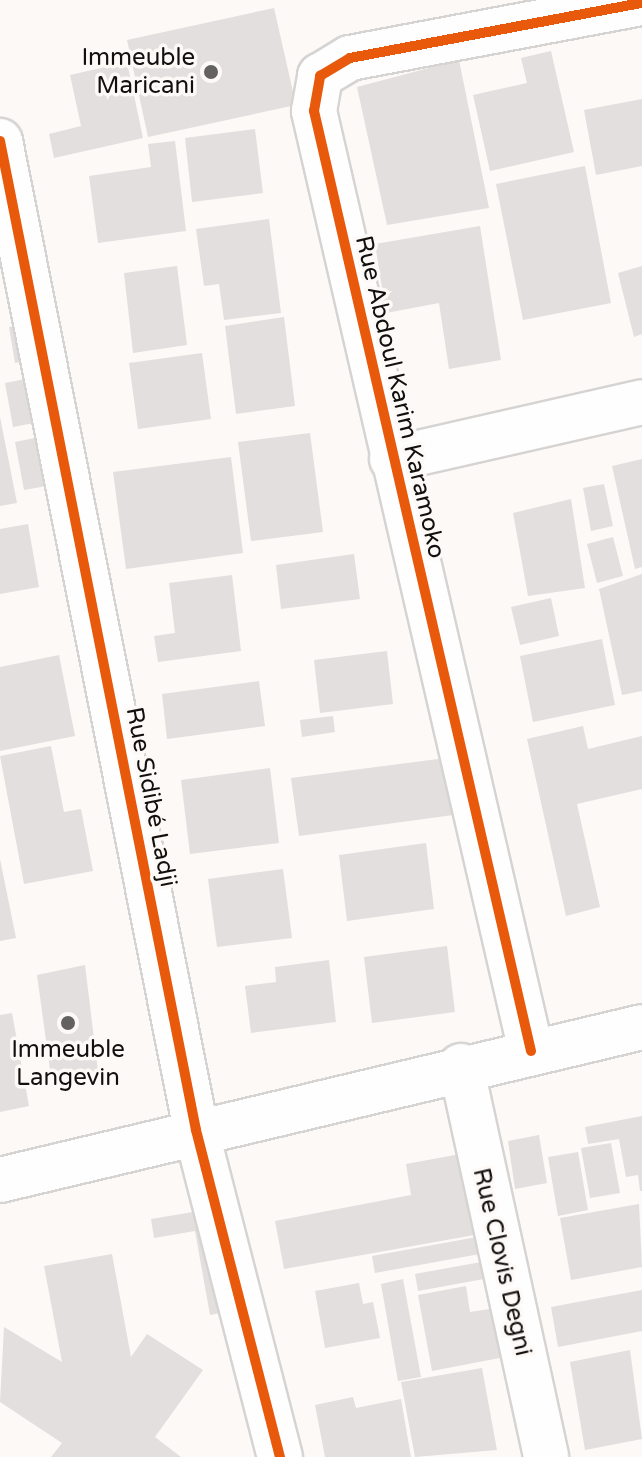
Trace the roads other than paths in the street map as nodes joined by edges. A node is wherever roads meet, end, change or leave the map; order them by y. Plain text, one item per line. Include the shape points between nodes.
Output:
1 (642, 3) edge
2 (0, 141) edge
3 (642, 402) edge
4 (392, 459) junction
5 (642, 1027) edge
6 (531, 1051) junction
7 (461, 1066) junction
8 (196, 1130) junction
9 (0, 1180) edge
10 (280, 1457) edge
11 (546, 1457) edge

1 - 4 street, Rue Abdoul Karim Karamoko via 350,58 320,76 314,111
2 - 8 street, Rue Sidibé Ladji
3 - 4 street
4 - 6 street, Rue Abdoul Karim Karamoko
5 - 6 street
6 - 7 street
7 - 8 street
7 - 11 street, Rue Clovis Degni
8 - 9 street
8 - 10 street, Rue Sidibé Ladji

